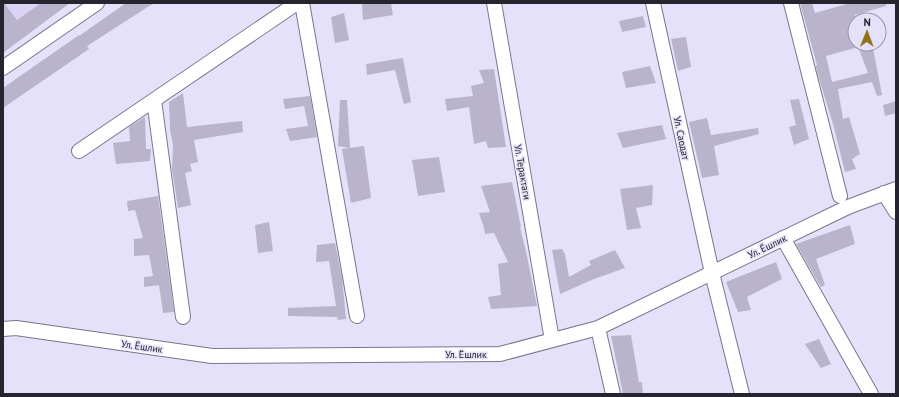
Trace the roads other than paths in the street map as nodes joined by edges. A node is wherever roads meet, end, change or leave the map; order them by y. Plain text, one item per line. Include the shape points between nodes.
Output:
1 (97, 3) edge
2 (297, 3) edge
3 (302, 3) edge
4 (494, 3) edge
5 (653, 3) edge
6 (791, 3) edge
7 (3, 68) edge
8 (154, 100) junction
9 (79, 151) dead end
10 (890, 191) edge
11 (840, 196) dead end
12 (896, 212) edge
13 (783, 238) junction
14 (712, 273) junction
15 (357, 316) dead end
16 (183, 317) dead end
17 (598, 328) junction
18 (3, 330) edge
19 (552, 340) junction
20 (613, 394) edge
21 (742, 394) edge
22 (872, 394) edge

1 - 7 street
2 - 8 street
3 - 15 street
4 - 19 street, Ул. Терактаги
5 - 14 street, Ул. Саодат
6 - 11 street
8 - 9 street
8 - 16 street
10 - 12 street
10 - 13 street, Ул. Ёшлик via 848,206
13 - 14 street, Ул. Ёшлик
13 - 22 street
14 - 17 street, Ул. Ёшлик
14 - 21 street, Ул. Саодат
17 - 19 street, Ул. Ёшлик
17 - 20 street
18 - 19 street, Ул. Ёшлик via 16,328 212,356 500,354

